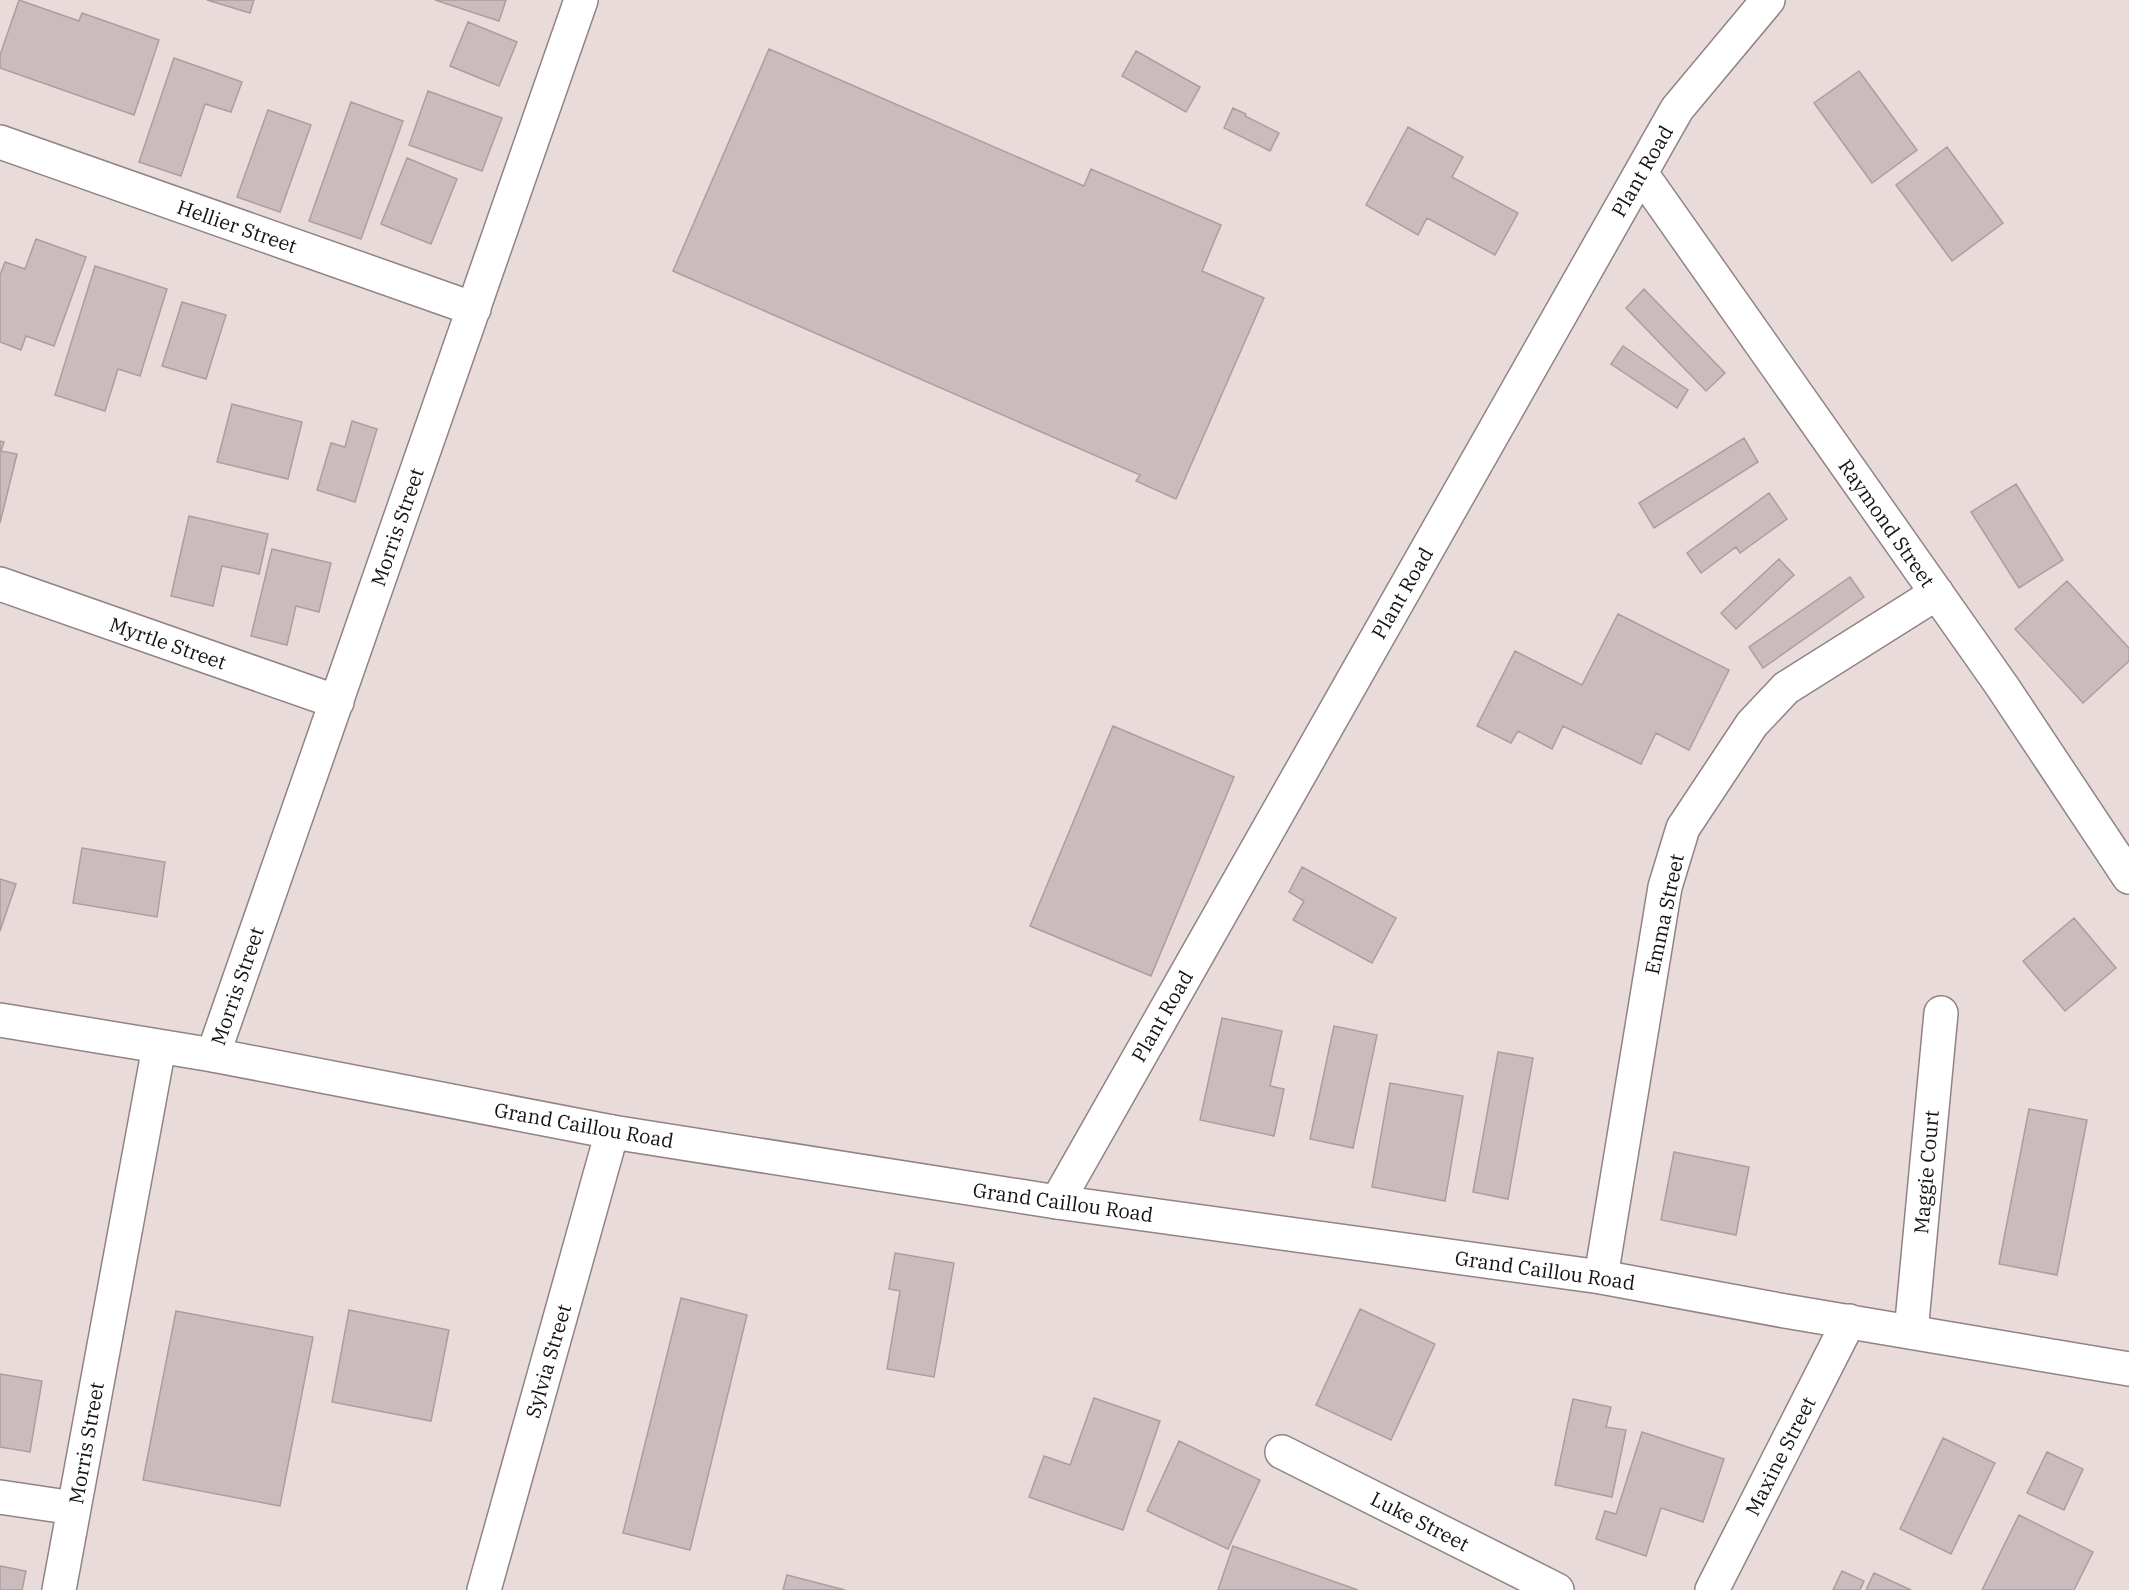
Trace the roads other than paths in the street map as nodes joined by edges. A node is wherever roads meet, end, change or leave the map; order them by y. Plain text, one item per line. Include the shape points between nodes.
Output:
1 (581, 0) edge
2 (1768, 0) edge
3 (0, 142) edge
4 (1641, 173) junction
5 (474, 309) junction
6 (0, 584) edge
7 (1937, 593) junction
8 (337, 702) junction
9 (2129, 877) edge
10 (1941, 1013) dead end
11 (0, 1020) edge
12 (159, 1047) junction
13 (213, 1055) junction
14 (612, 1132) junction
15 (1057, 1202) junction
16 (1601, 1276) junction
17 (1849, 1322) junction
18 (1911, 1332) junction
19 (2129, 1369) edge
20 (1282, 1452) dead end
21 (0, 1497) edge
22 (74, 1508) junction
23 (59, 1590) edge
24 (484, 1590) edge
25 (1557, 1590) edge
26 (1712, 1590) edge

1 - 5 street, Morris Street
2 - 4 street, Plant Road via 1677,109
3 - 5 street, Hellier Street
4 - 7 street, Raymond Street
4 - 15 street, Plant Road
5 - 8 street, Morris Street
6 - 8 street, Myrtle Street
7 - 9 street, Raymond Street
7 - 16 street, Emma Street via 1786,688 1752,724 1683,828 1665,887
8 - 13 street, Morris Street
10 - 18 street, Maggie Court
11 - 12 street, Grand Caillou Road
12 - 13 street, Grand Caillou Road
12 - 22 street, Morris Street
13 - 14 street, Grand Caillou Road
14 - 15 street, Grand Caillou Road
14 - 24 street, Sylvia Street
15 - 16 street, Grand Caillou Road
16 - 17 street, Grand Caillou Road
17 - 18 street, Grand Caillou Road
17 - 26 street, Maxine Street
18 - 19 street, Grand Caillou Road
20 - 25 street, Luke Street
21 - 22 street
22 - 23 street, Morris Street

